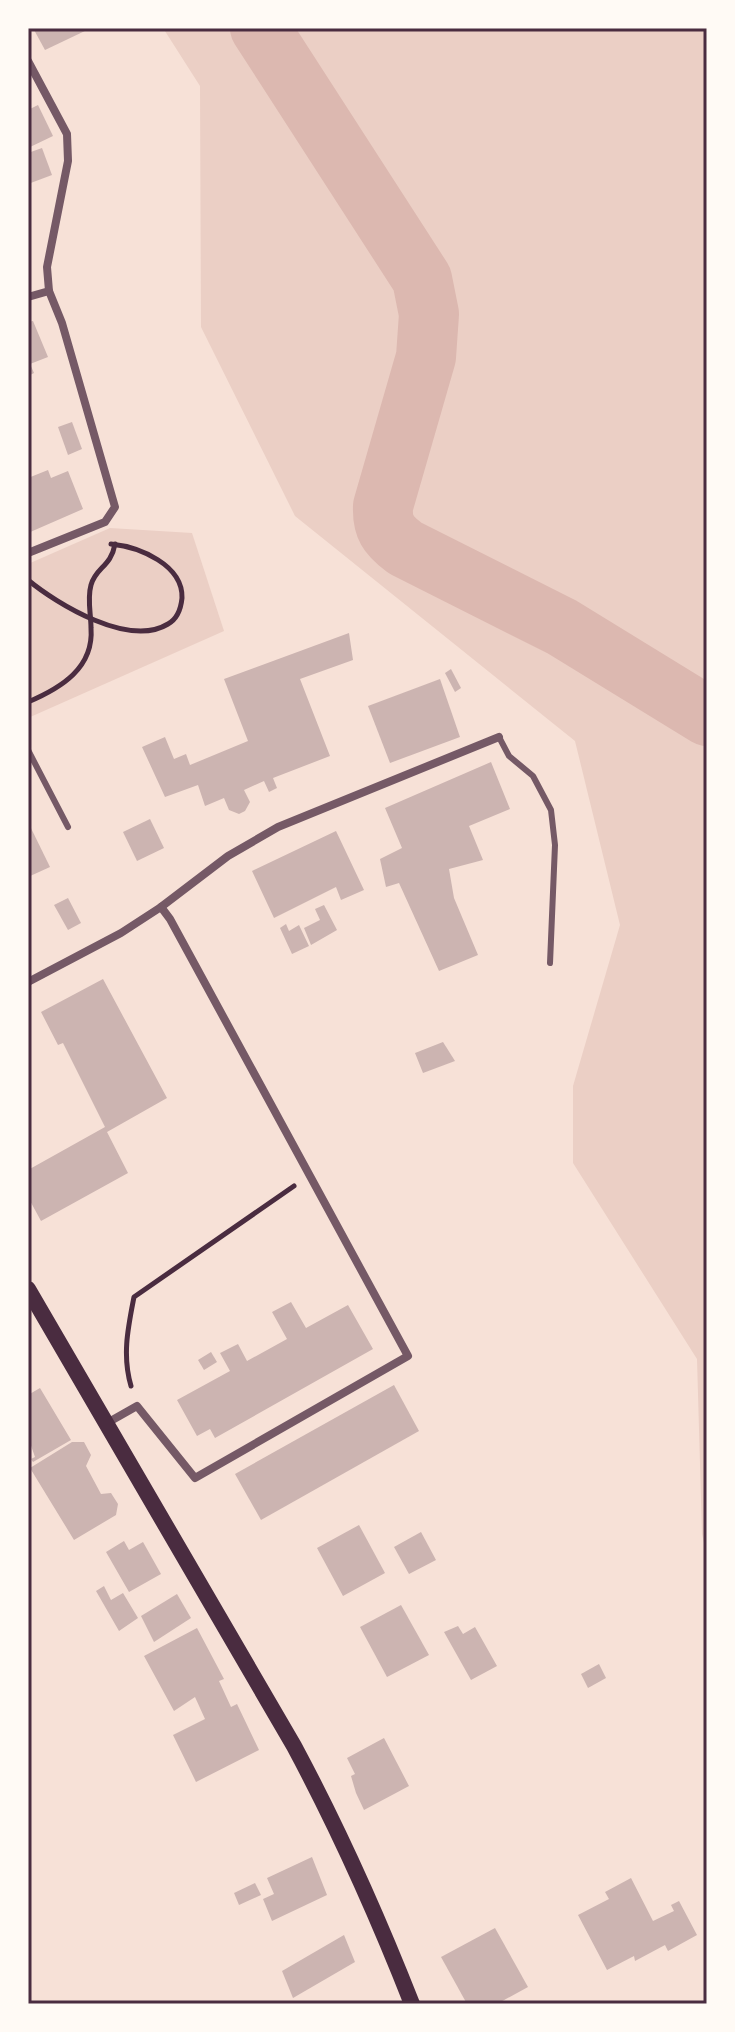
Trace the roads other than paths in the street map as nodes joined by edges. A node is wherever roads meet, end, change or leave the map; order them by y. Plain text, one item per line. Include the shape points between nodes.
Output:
1 (28, 61) edge
2 (49, 291) junction
3 (28, 297) edge
4 (28, 553) edge
5 (499, 737) joint
6 (28, 750) edge
7 (68, 827) dead end
8 (161, 907) junction
9 (550, 963) dead end
10 (28, 982) edge
11 (28, 1289) edge
12 (106, 1424) junction
13 (412, 2004) edge

1 - 2 street via 67,134 68,161 47,267
2 - 3 street
2 - 4 street via 115,507 105,522
5 - 8 street via 278,827 228,856
5 - 9 lane via 509,756 533,776 551,810 555,845
6 - 7 lane
8 - 10 street
8 - 12 street via 408,1356 195,1478 137,1406
11 - 12 main road
12 - 13 main road via 333,1818

